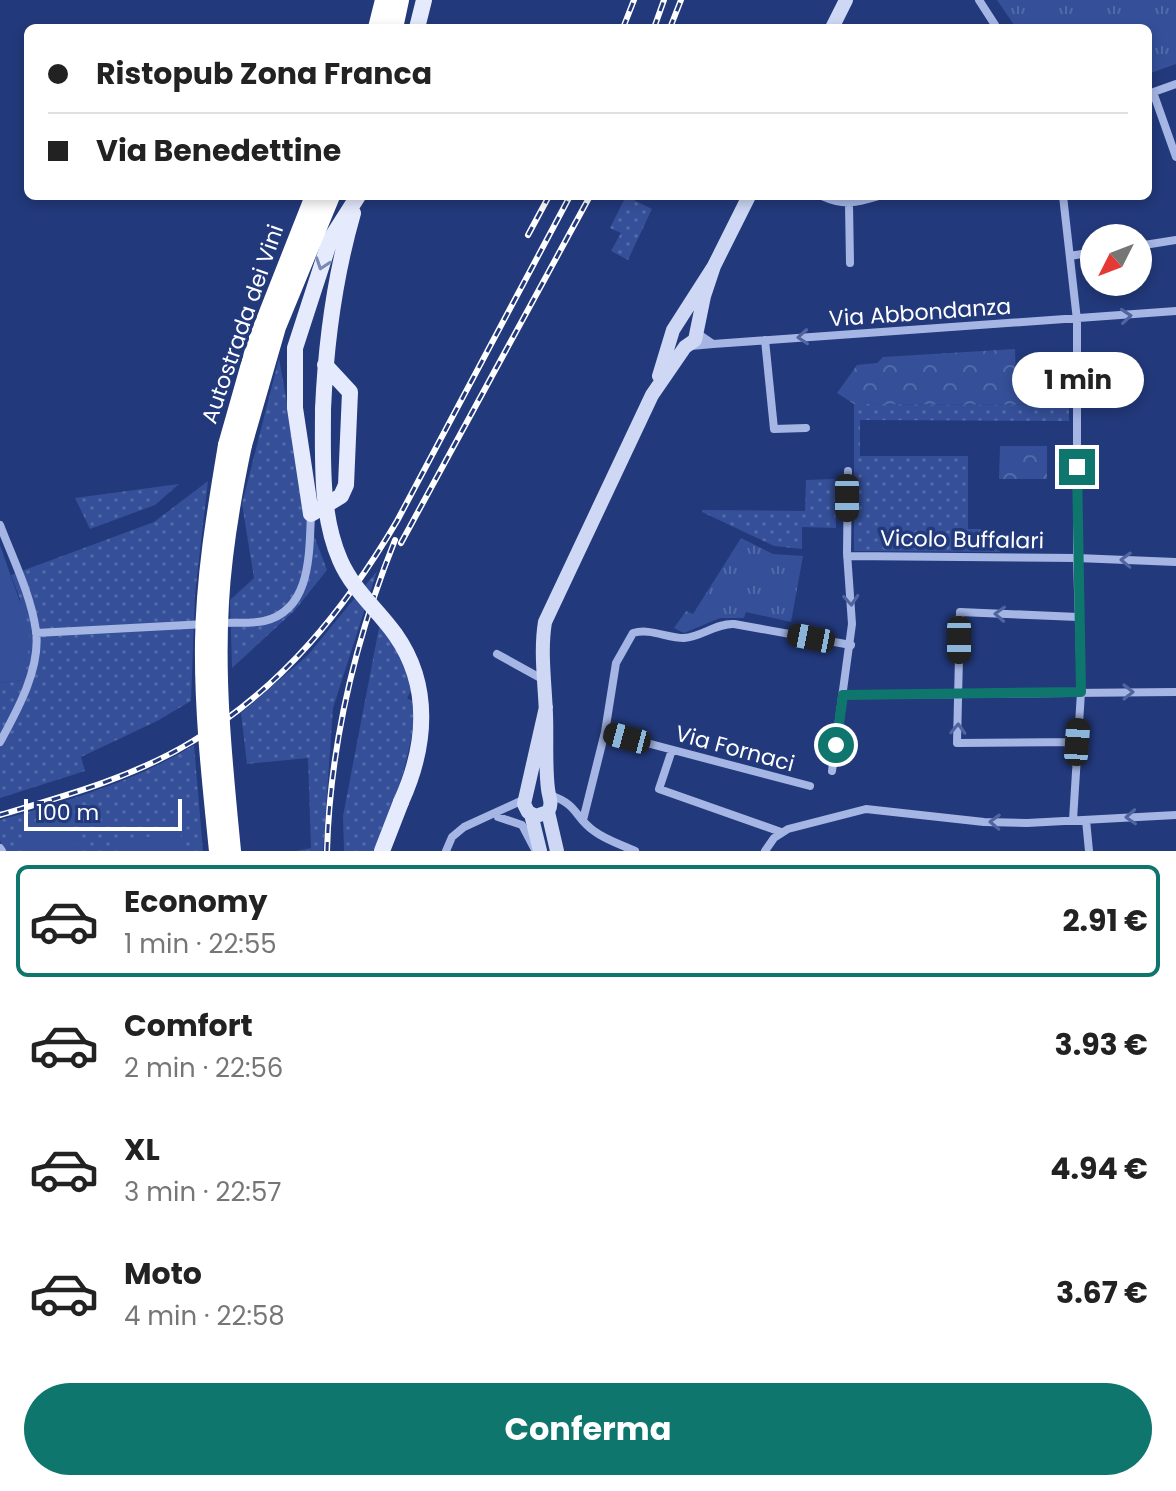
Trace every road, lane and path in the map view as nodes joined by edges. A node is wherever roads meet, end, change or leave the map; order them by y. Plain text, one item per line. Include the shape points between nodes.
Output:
1 (384, 0) edge
2 (400, 0) edge
3 (424, 0) edge
4 (846, 0) edge
5 (979, 0) edge
6 (378, 24) edge
7 (395, 24) edge
8 (418, 24) edge
9 (834, 24) edge
10 (994, 24) edge
11 (1176, 84) edge
12 (1152, 93) edge
13 (1152, 96) edge
14 (1176, 157) edge
15 (312, 200) edge
16 (329, 200) edge
17 (355, 200) edge
18 (357, 200) edge
19 (747, 200) edge
20 (832, 200) edge
21 (864, 200) edge
22 (1063, 200) edge
23 (849, 204) junction
24 (1176, 240) edge
25 (1152, 244) edge
26 (1080, 254) edge
27 (1070, 256) junction
28 (850, 263) dead end
29 (714, 266) junction
30 (1176, 311) edge
31 (1077, 320) junction
32 (674, 330) junction
33 (692, 339) junction
34 (765, 340) junction
35 (713, 344) junction
36 (325, 365) junction
37 (652, 395) junction
38 (806, 428) dead end
39 (848, 471) dead end
40 (311, 514) junction
41 (0, 525) edge
42 (847, 556) junction
43 (1077, 558) junction
44 (1176, 562) edge
45 (1078, 617) junction
46 (36, 633) junction
47 (851, 645) junction
48 (497, 654) dead end
49 (544, 680) junction
50 (1081, 692) junction
51 (1176, 692) edge
52 (843, 695) junction
53 (959, 695) junction
54 (546, 707) junction
55 (605, 732) junction
56 (0, 742) edge
57 (1077, 742) junction
58 (672, 750) junction
59 (832, 771) dead end
60 (810, 786) dead end
61 (549, 802) junction
62 (528, 805) junction
63 (1176, 815) edge
64 (494, 817) junction
65 (583, 820) junction
66 (1073, 820) junction
67 (1086, 820) junction
68 (781, 832) junction
69 (218, 851) edge
70 (232, 851) edge
71 (382, 851) edge
72 (446, 851) edge
73 (538, 851) edge
74 (557, 851) edge
75 (635, 851) edge
76 (765, 851) edge
77 (1089, 851) edge

1 - 6 highway
2 - 7 highway
3 - 8 main road
4 - 9 main road
5 - 10 street
11 - 12 street
13 - 14 street
15 - 69 highway, Autostrada dei Vini, bridge via 244,380 214,519 204,662
16 - 70 highway, Autostrada dei Vini, bridge via 262,373 229,514 218,670
17 -> 40 main road via 330,240 295,348 295,408
18 - 36 main road via 335,282
19 - 29 main road
20 - 23 street
21 - 23 street
22 - 27 street
23 - 28 street
24 - 25 street
26 - 27 street
27 - 31 street
29 - 32 main road
29 - 33 main road
31 -> 30 street, Via Abbondanza
31 -> 34 street, Via Abbondanza
31 - 43 street
32 - 33 main road via 674,342
32 - 33 main road via 688,323
32 - 37 main road
33 - 35 street, Via Abbondanza
33 - 35 street
33 - 37 main road
34 - 35 street, Via Abbondanza
34 - 38 street via 774,429
36 - 40 main road via 350,392 346,485 341,496
36 - 71 main road, bridge via 323,444 331,534 348,576 405,649 421,702 416,764
37 - 49 main road via 550,608 543,634
39 - 42 street
40 - 46 street via 309,558 297,601 265,621
41 - 46 street
42 - 43 street, Vicolo Buffalari
42 -> 47 street
44 -> 43 street, Vicolo Buffalari
43 - 45 street
45 - 50 street
45 -> 53 street via 960,612
46 - 56 street via 25,694
47 - 52 street
47 - 55 street via 734,624 687,638 637,631 616,663
48 - 49 street
49 - 54 main road
50 -> 51 street
50 - 53 street
50 - 57 street
52 - 53 street
52 - 59 street
57 -> 53 street via 957,743
54 - 61 main road
54 - 62 main road
55 - 58 street, Via Fornaci
55 - 65 street
57 - 66 street
58 - 60 street, Via Fornaci
58 - 68 street via 659,789
61 - 62 main road via 540,816
61 - 62 main road via 537,789
61 - 65 street via 565,800
61 - 74 main road
62 - 64 street
62 - 64 street
62 - 73 main road
63 -> 67 street
64 - 72 street via 457,831
64 - 73 street via 522,825
65 - 75 street via 598,834
66 - 67 street
66 -> 68 street via 984,822 866,809
67 - 77 street
68 - 76 street

